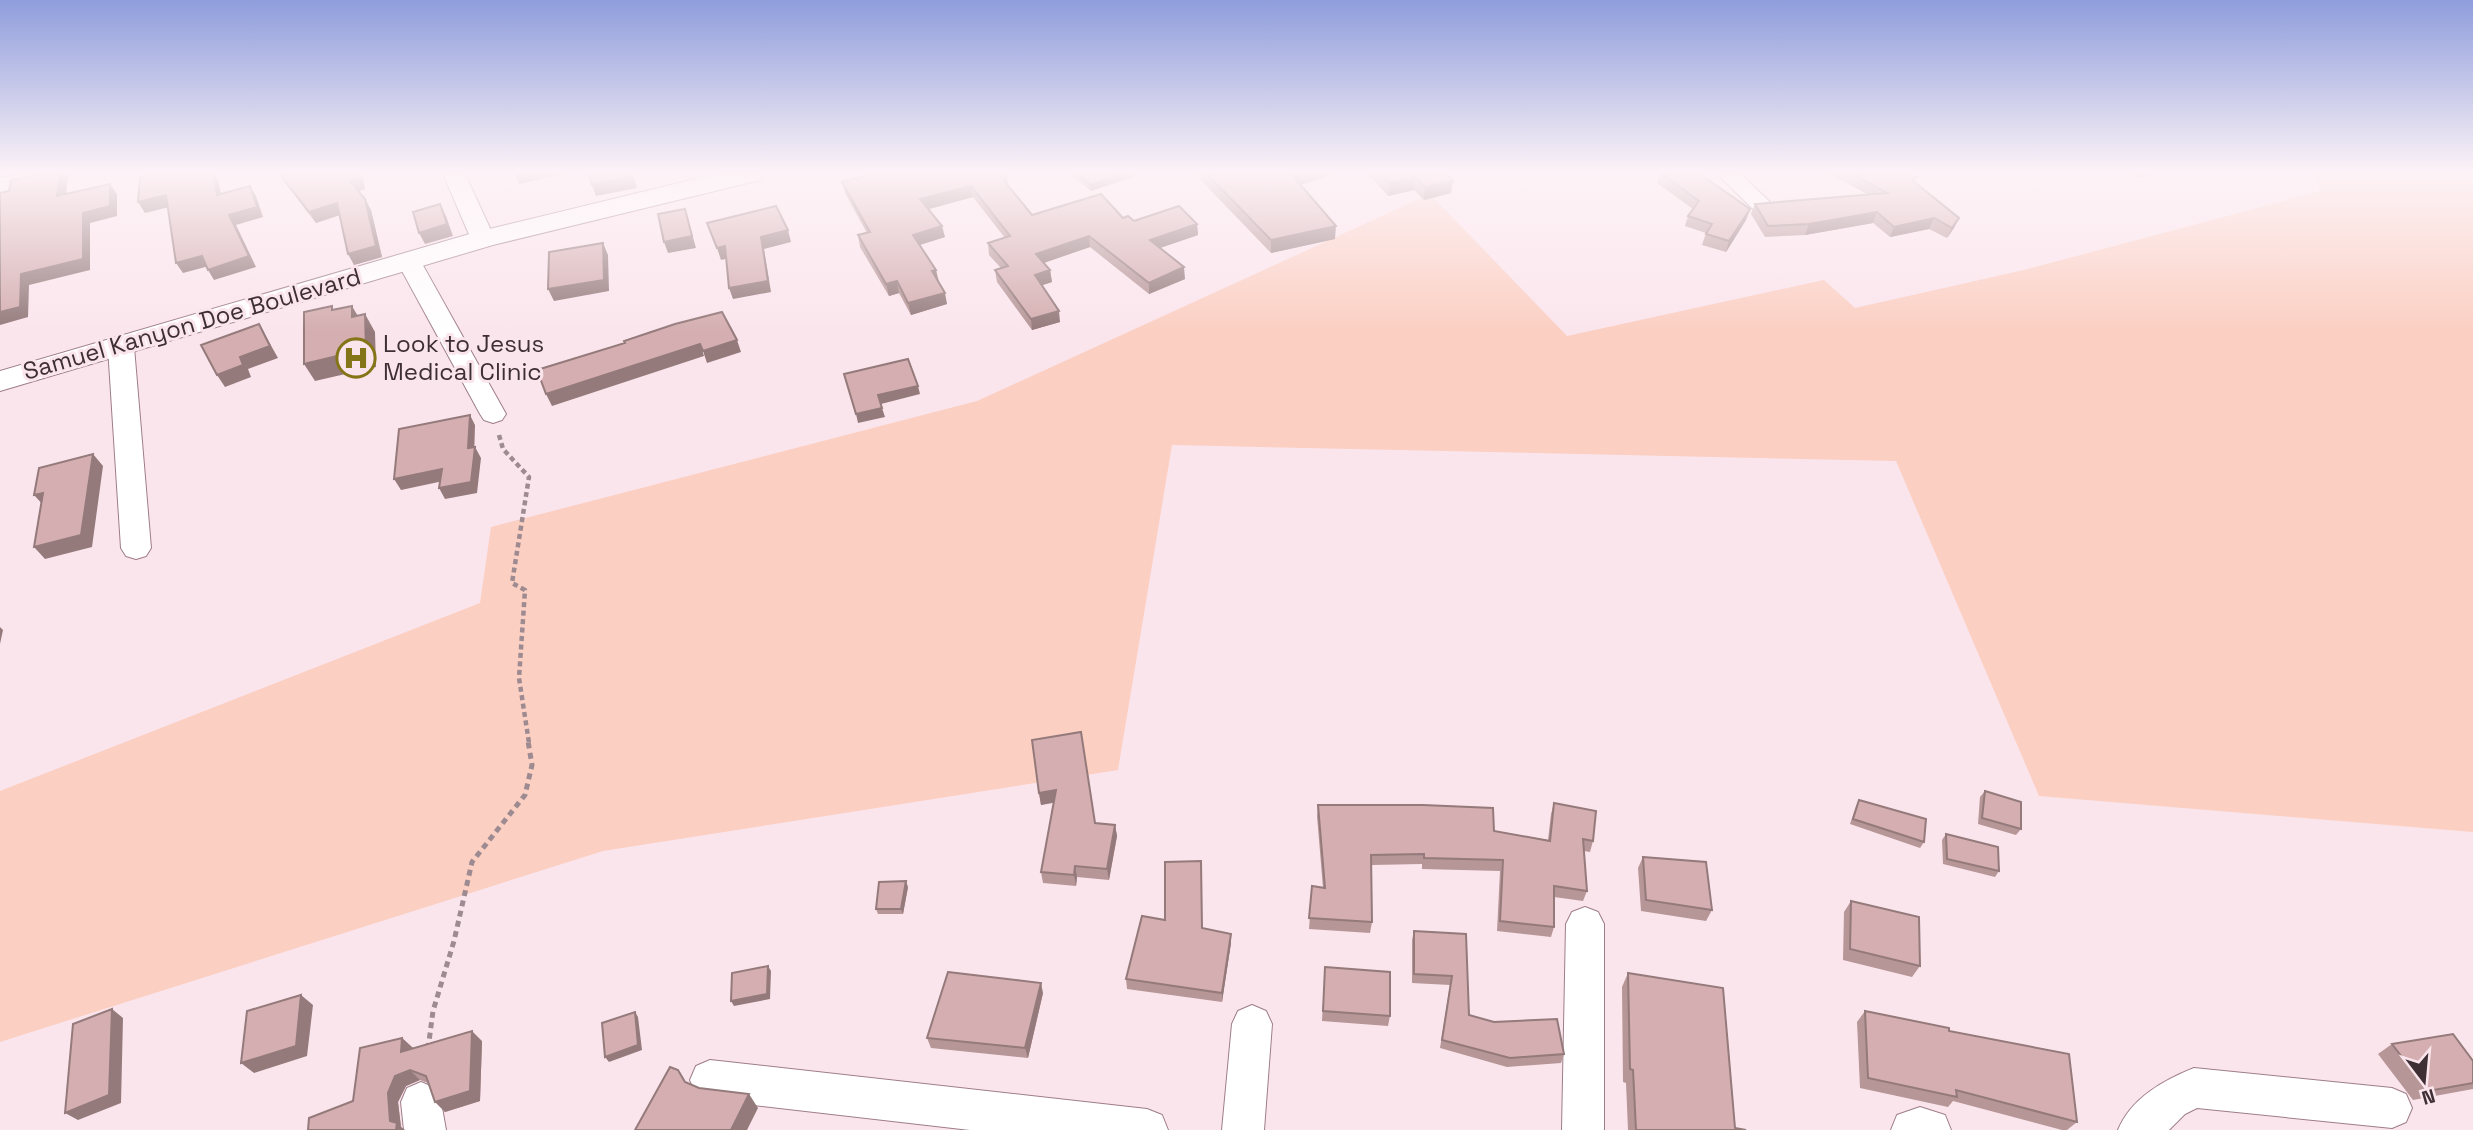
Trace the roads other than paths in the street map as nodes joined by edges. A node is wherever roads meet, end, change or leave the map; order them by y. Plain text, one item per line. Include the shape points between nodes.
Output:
1 (478, 227) edge
2 (533, 227) edge
3 (483, 239) junction
4 (408, 260) junction
5 (121, 348) junction
6 (0, 381) edge
7 (493, 414) road end
8 (136, 548) dead end
9 (1585, 924) dead end
10 (1252, 1024) dead end
11 (710, 1080) dead end
12 (2392, 1108) dead end
13 (1147, 1130) edge
14 (1243, 1130) edge
15 (1583, 1130) edge
16 (1912, 1130) edge
17 (1930, 1130) edge
18 (2139, 1130) edge

1 - 3 street
2 - 3 street, Samuel Kanyon Doe Boulevard
3 - 4 street, Samuel Kanyon Doe Boulevard
4 - 5 street, Samuel Kanyon Doe Boulevard
4 - 7 street
5 - 6 street, Samuel Kanyon Doe Boulevard
5 - 8 street
9 - 15 street
10 - 14 street
11 - 13 street
12 - 18 street via 2194,1088 2171,1100
16 - 17 street

